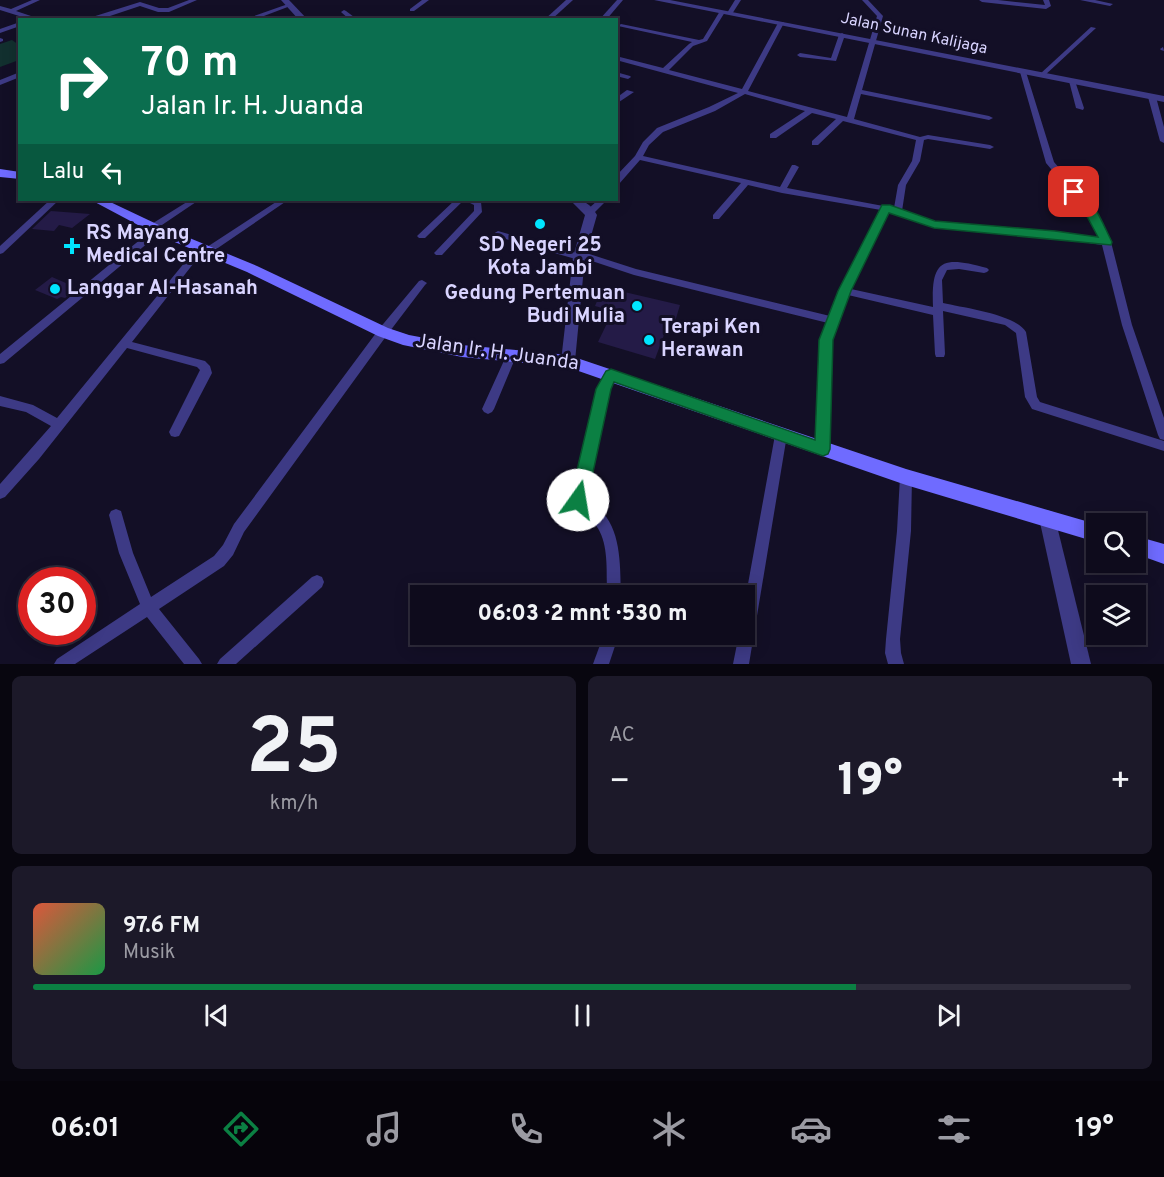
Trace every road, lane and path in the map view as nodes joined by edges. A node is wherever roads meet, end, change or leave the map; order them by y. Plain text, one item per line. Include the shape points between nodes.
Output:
1 (37, 0) edge
2 (194, 0) edge
3 (426, 0) edge
4 (570, 0) edge
5 (620, 0) edge
6 (658, 0) edge
7 (738, 0) edge
8 (865, 0) edge
9 (982, 0) edge
10 (1046, 0) edge
11 (1083, 0) edge
12 (287, 3) edge
13 (1110, 4) dead end
14 (0, 8) edge
15 (13, 10) junction
16 (412, 10) dead end
17 (344, 12) dead end
18 (726, 13) junction
19 (34, 18) edge
20 (95, 18) edge
21 (251, 18) edge
22 (302, 18) edge
23 (352, 18) edge
24 (549, 18) edge
25 (604, 18) edge
26 (781, 23) junction
27 (18, 25) edge
28 (621, 26) dead end
29 (1093, 28) dead end
30 (0, 31) edge
31 (842, 34) junction
32 (872, 40) junction
33 (700, 42) junction
34 (800, 55) dead end
35 (618, 58) edge
36 (665, 70) junction
37 (1023, 72) junction
38 (618, 74) edge
39 (18, 75) edge
40 (1042, 75) junction
41 (628, 77) dead end
42 (1072, 81) junction
43 (0, 83) edge
44 (858, 91) junction
45 (630, 92) dead end
46 (744, 92) junction
47 (1152, 96) junction
48 (1164, 99) edge
49 (618, 101) edge
50 (1080, 108) dead end
51 (811, 110) junction
52 (989, 117) dead end
53 (840, 118) junction
54 (850, 121) junction
55 (1162, 131) edge
56 (773, 136) dead end
57 (920, 139) junction
58 (1164, 141) edge
59 (814, 143) dead end
60 (990, 147) dead end
61 (638, 157) junction
62 (795, 167) dead end
63 (0, 173) edge
64 (18, 176) edge
65 (618, 180) edge
66 (747, 181) junction
67 (782, 190) junction
68 (54, 201) edge
69 (99, 201) edge
70 (194, 201) edge
71 (282, 201) edge
72 (459, 201) edge
73 (470, 201) edge
74 (576, 201) edge
75 (602, 201) edge
76 (886, 208) junction
77 (898, 211) junction
78 (590, 212) junction
79 (716, 217) dead end
80 (155, 228) junction
81 (498, 234) dead end
82 (422, 236) dead end
83 (1106, 242) junction
84 (206, 249) junction
85 (0, 251) edge
86 (439, 253) dead end
87 (580, 255) junction
88 (984, 270) dead end
89 (422, 283) dead end
90 (845, 291) junction
91 (938, 309) junction
92 (833, 320) junction
93 (383, 332) junction
94 (126, 344) junction
95 (512, 354) junction
96 (940, 354) dead end
97 (0, 360) edge
98 (567, 361) junction
99 (611, 375) junction
100 (0, 401) edge
101 (488, 409) dead end
102 (59, 425) junction
103 (175, 432) dead end
104 (781, 435) junction
105 (1164, 435) edge
106 (1164, 446) edge
107 (823, 449) junction
108 (906, 477) junction
109 (0, 493) edge
110 (116, 515) dead end
111 (1047, 518) junction
112 (1086, 530) edge
113 (1146, 548) edge
114 (1164, 554) edge
115 (317, 582) dead end
116 (614, 585) edge
117 (148, 606) junction
118 (608, 645) edge
119 (62, 664) edge
120 (194, 664) edge
121 (225, 664) edge
122 (601, 664) edge
123 (741, 664) edge
124 (896, 664) edge
125 (1080, 664) edge

1 - 15 street
2 - 20 street via 169,10 140,4
3 - 16 street
4 - 24 street
5 - 25 street
6 - 18 street, Jalan Sunan Kalijaga
7 - 18 street
8 - 32 street via 880,16
9 - 10 street via 1046,7
11 - 13 street
12 - 21 street
12 - 22 street
14 - 15 street
15 - 19 street
17 - 23 street
18 - 26 street, Jalan Sunan Kalijaga
18 - 33 street
26 - 31 street, Jalan Sunan Kalijaga
26 - 46 street
27 - 30 street
28 - 33 street
29 - 40 street
31 - 32 street, Jalan Sunan Kalijaga
31 - 34 street via 834,60
32 - 37 street, Jalan Sunan Kalijaga
32 - 44 street
33 - 36 street via 691,45
35 - 36 street
36 - 46 street
37 - 40 street, Jalan Sunan Kalijaga
37 - 83 street via 1050,163 1087,206
38 - 41 street
39 - 43 street
40 - 42 street, Jalan Sunan Kalijaga
42 - 47 street, Jalan Sunan Kalijaga
42 - 50 street
44 - 52 street
44 - 54 street
45 - 49 street
46 - 51 street
46 - 61 street via 660,130
47 - 48 street, Jalan Sunan Kalijaga
47 - 55 street
51 - 53 street
51 - 56 street
53 - 54 street
53 - 59 street
54 - 57 street
55 - 58 street
57 - 60 street
57 - 77 street via 916,161 902,185
61 - 65 street
61 - 66 street
62 - 67 street
63 - 64 main road
66 - 67 street
66 - 79 street
67 - 76 street
68 - 85 street
69 - 80 main road, Jalan Ir. H. Juanda
70 - 80 street
71 - 84 street
72 - 82 street
73 - 86 street via 478,204 478,212
74 - 78 street
75 - 78 street
76 - 77 street
76 - 90 street
77 - 83 street via 934,225
78 - 87 street
80 - 84 main road, Jalan Ir. H. Juanda
80 - 97 street
81 - 87 street
83 - 105 street via 1127,326
84 - 93 main road, Jalan Ir. H. Juanda
84 - 94 street
87 - 92 street via 634,272
87 - 98 street
88 - 91 street via 954,265 942,269 936,277
89 - 93 street
90 - 91 street
90 - 92 street
91 - 96 street
91 - 106 street via 1008,322 1018,328 1036,406
92 - 107 street via 826,340
93 - 95 main road, Jalan Ir. H. Juanda via 434,347
93 - 117 street via 219,561
94 - 102 street
94 - 103 street via 201,364 206,369
95 - 98 main road, Jalan Ir. H. Juanda
95 - 101 street
98 - 99 main road, Jalan Ir. H. Juanda
99 - 104 main road, Jalan Ir. H. Juanda
99 - 116 street via 603,389 578,500 605,530 613,560
100 - 102 street via 29,408
102 - 109 street
104 - 107 main road, Jalan Ir. H. Juanda
104 - 123 street
107 - 108 main road, Jalan Ir. H. Juanda
108 - 111 main road, Jalan Ir. H. Juanda
108 - 124 street via 892,653
110 - 117 street via 126,553
111 - 112 main road, Jalan Ir. H. Juanda
111 - 125 street
113 - 114 main road
115 - 121 street
117 - 119 street
117 - 120 street
118 - 122 street

